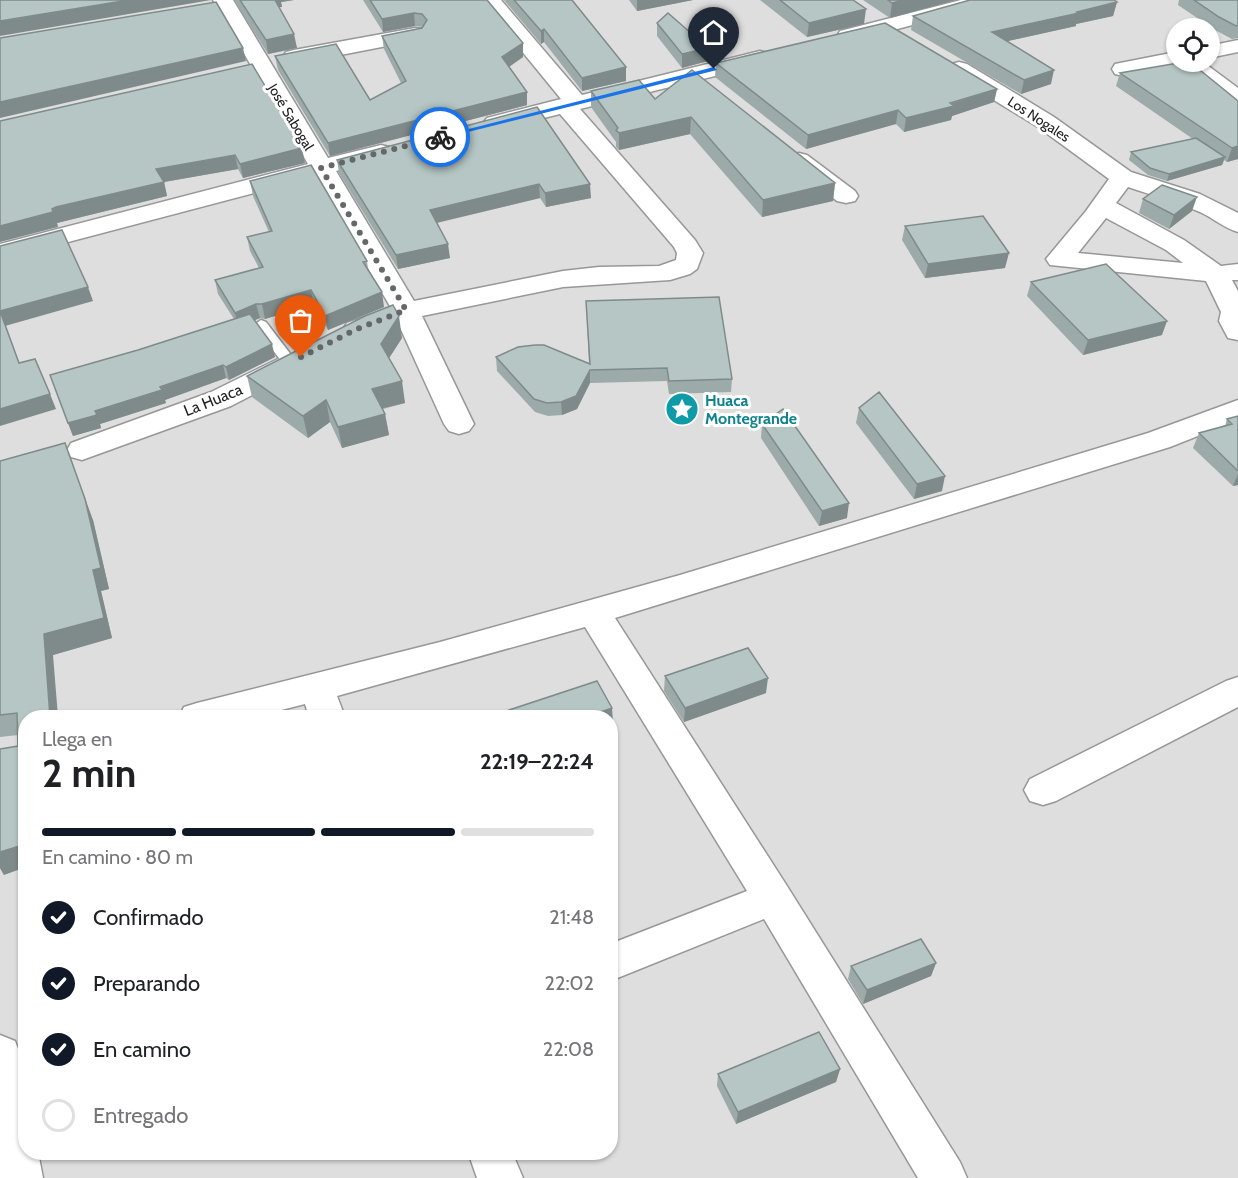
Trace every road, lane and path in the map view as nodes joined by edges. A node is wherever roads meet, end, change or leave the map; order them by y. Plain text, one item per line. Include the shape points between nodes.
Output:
1 (490, 0) edge
2 (985, 0) edge
3 (217, 5) edge
4 (862, 11) edge
5 (887, 27) junction
6 (415, 34) edge
7 (830, 41) edge
8 (912, 41) edge
9 (1238, 46) edge
10 (1220, 50) edge
11 (784, 52) edge
12 (938, 56) edge
13 (1166, 61) edge
14 (253, 68) junction
15 (1123, 69) dead end
16 (1201, 72) edge
17 (693, 74) junction
18 (719, 95) edge
19 (1238, 99) edge
20 (570, 103) junction
21 (471, 129) edge
22 (779, 144) edge
23 (402, 147) edge
24 (321, 168) junction
25 (1122, 177) junction
26 (846, 196) dead end
27 (1102, 206) junction
28 (1238, 224) edge
29 (0, 252) edge
30 (1227, 273) edge
31 (406, 310) junction
32 (261, 325) edge
33 (1238, 332) edge
34 (336, 339) edge
35 (300, 358) joint
36 (1238, 409) edge
37 (459, 424) dead end
38 (82, 450) dead end
39 (594, 613) junction
40 (1238, 691) edge
41 (322, 703) edge
42 (260, 710) edge
43 (1043, 790) dead end
44 (773, 898) junction
45 (618, 960) edge
46 (0, 1055) edge
47 (493, 1160) edge
48 (20, 1178) edge
49 (500, 1178) edge
50 (944, 1178) edge

1 - 20 street
2 - 5 street
3 - 14 street, José Sabogal
4 - 5 street
5 - 7 street
5 - 8 street
6 - 14 street
9 - 10 street
11 - 17 street
12 - 25 street, Los Nogales via 1046,122
13 - 15 street
14 - 24 street, José Sabogal
16 - 19 street
17 - 18 street
17 - 20 street
20 - 21 street
20 - 31 street via 686,245 690,253 688,263 669,272 570,278
22 - 26 street
23 - 24 street
24 - 29 street
24 - 31 street, José Sabogal
25 - 27 street
25 - 28 street, Los Nogales via 1191,199
27 - 30 street
27 - 30 street via 1059,259
30 - 33 street
31 - 34 street
31 - 37 street, José Sabogal
32 - 35 lane
35 - 38 street, La Huaca via 221,399
36 - 39 street via 1159,440
39 - 41 street
39 - 44 street
40 - 43 street
41 - 42 street
44 - 45 street
44 - 50 street
46 - 48 street
47 - 49 street

